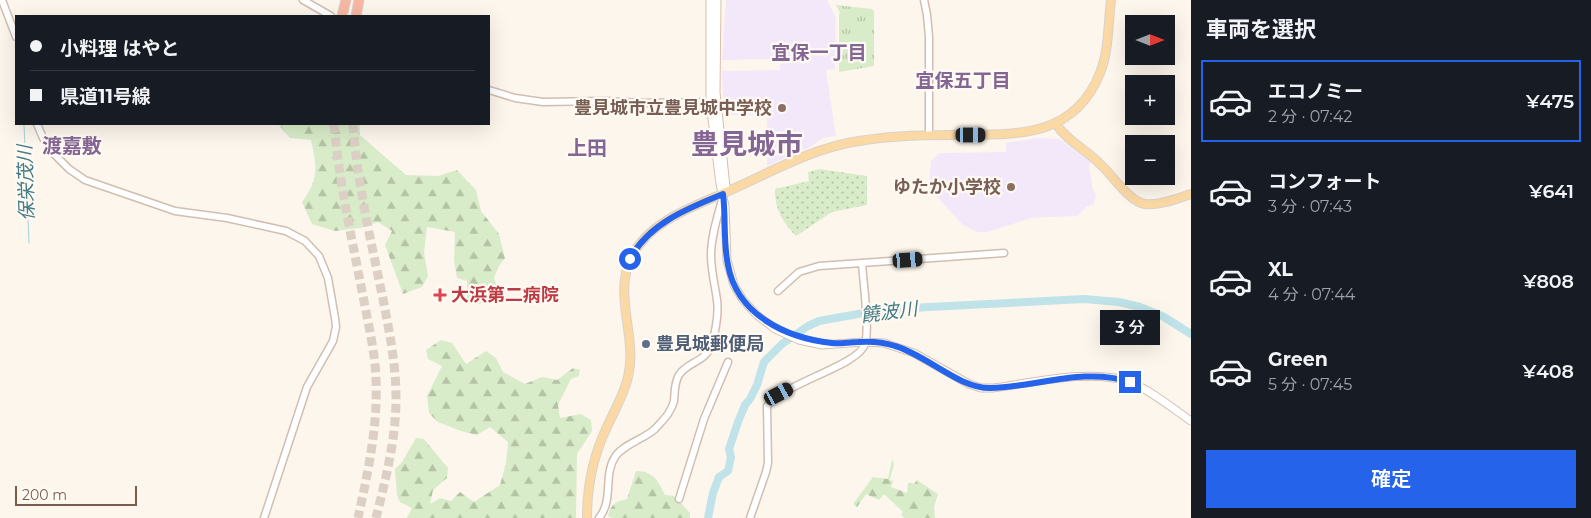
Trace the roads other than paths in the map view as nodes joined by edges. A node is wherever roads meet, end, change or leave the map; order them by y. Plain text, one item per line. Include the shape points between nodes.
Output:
1 (2, 0) edge
2 (303, 0) edge
3 (346, 0) edge
4 (359, 0) edge
5 (710, 0) edge
6 (717, 0) edge
7 (924, 0) edge
8 (1111, 0) edge
9 (329, 15) edge
10 (342, 15) edge
11 (356, 15) edge
12 (15, 34) edge
13 (490, 90) edge
14 (713, 102) junction
15 (1056, 124) junction
16 (37, 125) edge
17 (930, 135) junction
18 (723, 194) junction
19 (1191, 194) edge
20 (716, 223) junction
21 (726, 225) junction
22 (1004, 252) dead end
23 (862, 263) junction
24 (778, 291) dead end
25 (866, 342) junction
26 (728, 362) dead end
27 (1191, 421) edge
28 (679, 499) dead end
29 (264, 518) edge
30 (587, 518) edge
31 (599, 518) edge
32 (750, 518) edge

1 - 12 street
2 - 9 street
3 - 10 highway
4 - 11 highway
5 - 14 main road
6 - 14 main road
7 - 17 street via 929,37
8 - 15 main road via 1105,56 1099,74 1083,102
13 - 14 street via 543,102
14 - 18 main road via 726,187
15 - 17 main road via 1020,134
15 - 19 main road via 1066,137 1140,202 1152,204
16 - 29 street via 53,154 85,180 175,211 286,231 305,241 319,256 328,278 336,327 333,340 308,388
17 - 18 main road via 885,137 839,145
18 - 20 street
18 - 21 main road
18 - 30 main road via 660,226 642,241 630,259 624,289 630,366 623,393 595,455
20 - 21 street via 722,220
20 - 31 street via 711,254 718,307 711,346 703,358 679,375 667,416 615,457 607,502
21 - 25 main road via 727,260 734,285 748,306 769,324 818,343
22 - 23 street
23 - 24 street via 806,270
23 - 25 street
25 - 27 main road via 908,350 981,388 1071,378 1120,379 1144,389
25 - 32 street via 855,356 779,394 767,406 768,462
26 - 28 street via 704,419

